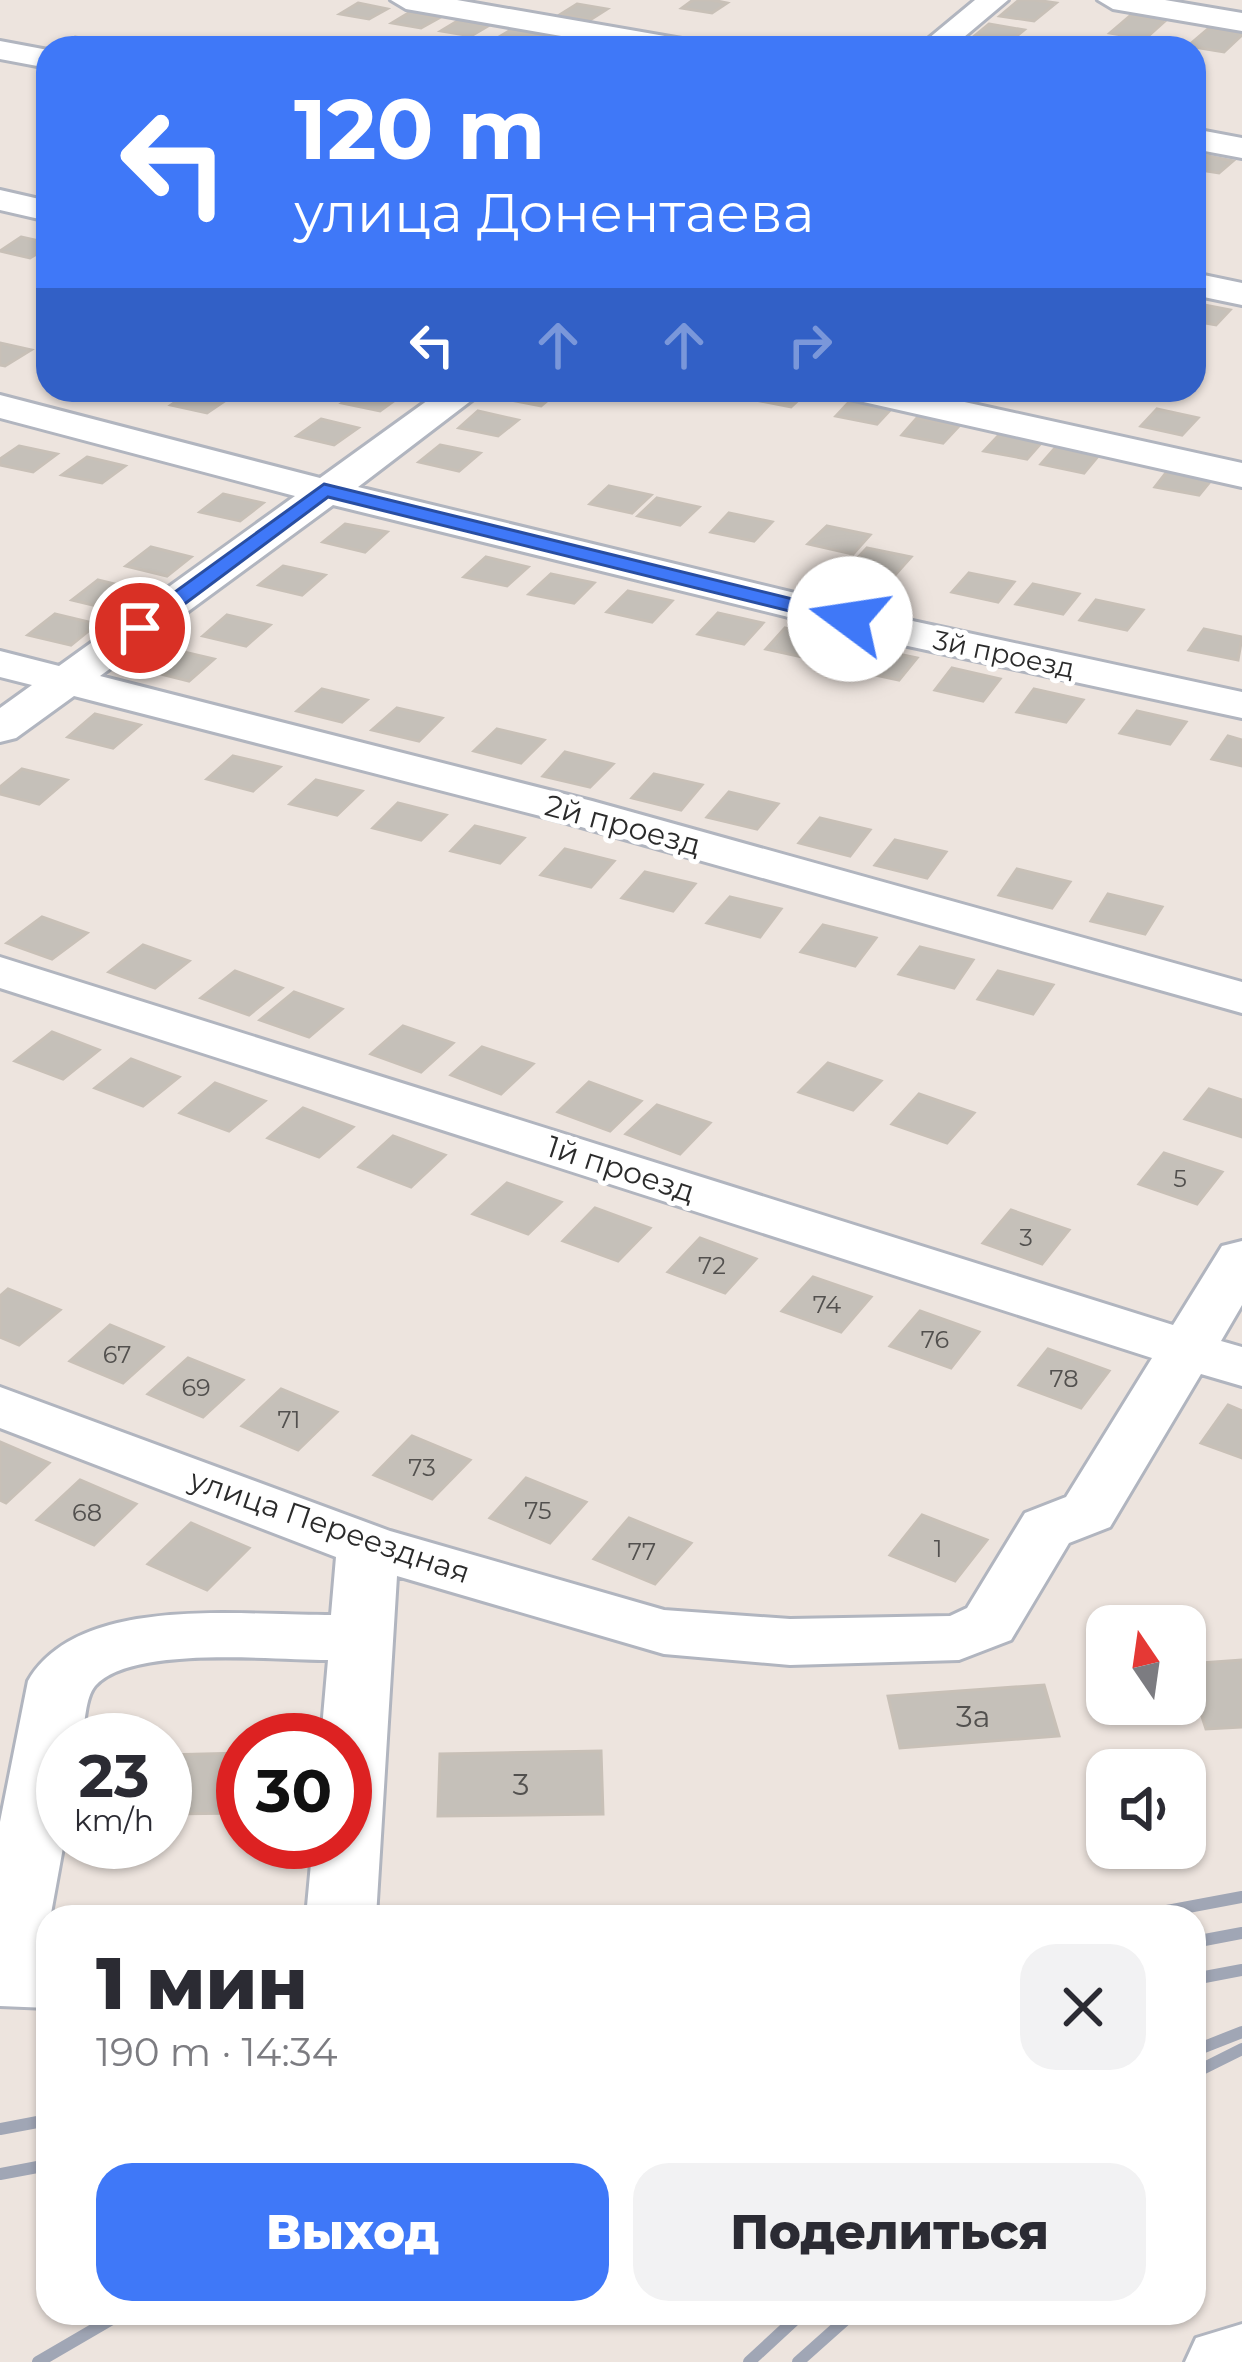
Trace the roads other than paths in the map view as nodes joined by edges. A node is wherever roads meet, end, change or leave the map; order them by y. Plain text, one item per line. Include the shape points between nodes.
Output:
1 (406, 0) edge
2 (993, 0) edge
3 (1113, 0) edge
4 (1242, 22) edge
5 (613, 36) edge
6 (947, 36) edge
7 (0, 50) edge
8 (36, 57) edge
9 (1206, 141) edge
10 (1242, 148) edge
11 (0, 200) edge
12 (36, 208) edge
13 (1206, 286) edge
14 (1242, 294) edge
15 (449, 402) edge
16 (913, 402) edge
17 (0, 406) edge
18 (1242, 475) edge
19 (324, 490) junction
20 (0, 664) edge
21 (66, 682) junction
22 (1242, 705) edge
23 (0, 729) edge
24 (0, 972) edge
25 (1242, 998) edge
26 (1242, 1258) edge
27 (1215, 1359) edge
28 (0, 1406) edge
29 (368, 1546) junction
30 (361, 1637) junction
31 (342, 1905) edge
32 (17, 1980) edge
33 (1242, 2358) edge
34 (1224, 2362) edge

1 - 5 street
2 - 6 street
3 - 4 street
7 - 8 street
9 - 10 street
11 - 12 street
13 - 14 street
15 - 19 street
16 - 18 street
17 - 19 street, 3й проезд
19 - 21 street
19 - 22 street, 3й проезд via 894,630
20 - 21 street, 2й проезд
21 - 23 street
21 - 25 street, 2й проезд via 576,812
24 - 27 street, 1й проезд
26 - 27 street, улица Переездная
27 - 29 street, улица Переездная via 1088,1512 1047,1528 989,1624 959,1638 790,1642 664,1632
28 - 29 street, улица Переездная
29 - 30 street
30 - 31 street
30 - 32 street via 138,1639 83,1659 60,1681
33 - 34 street

